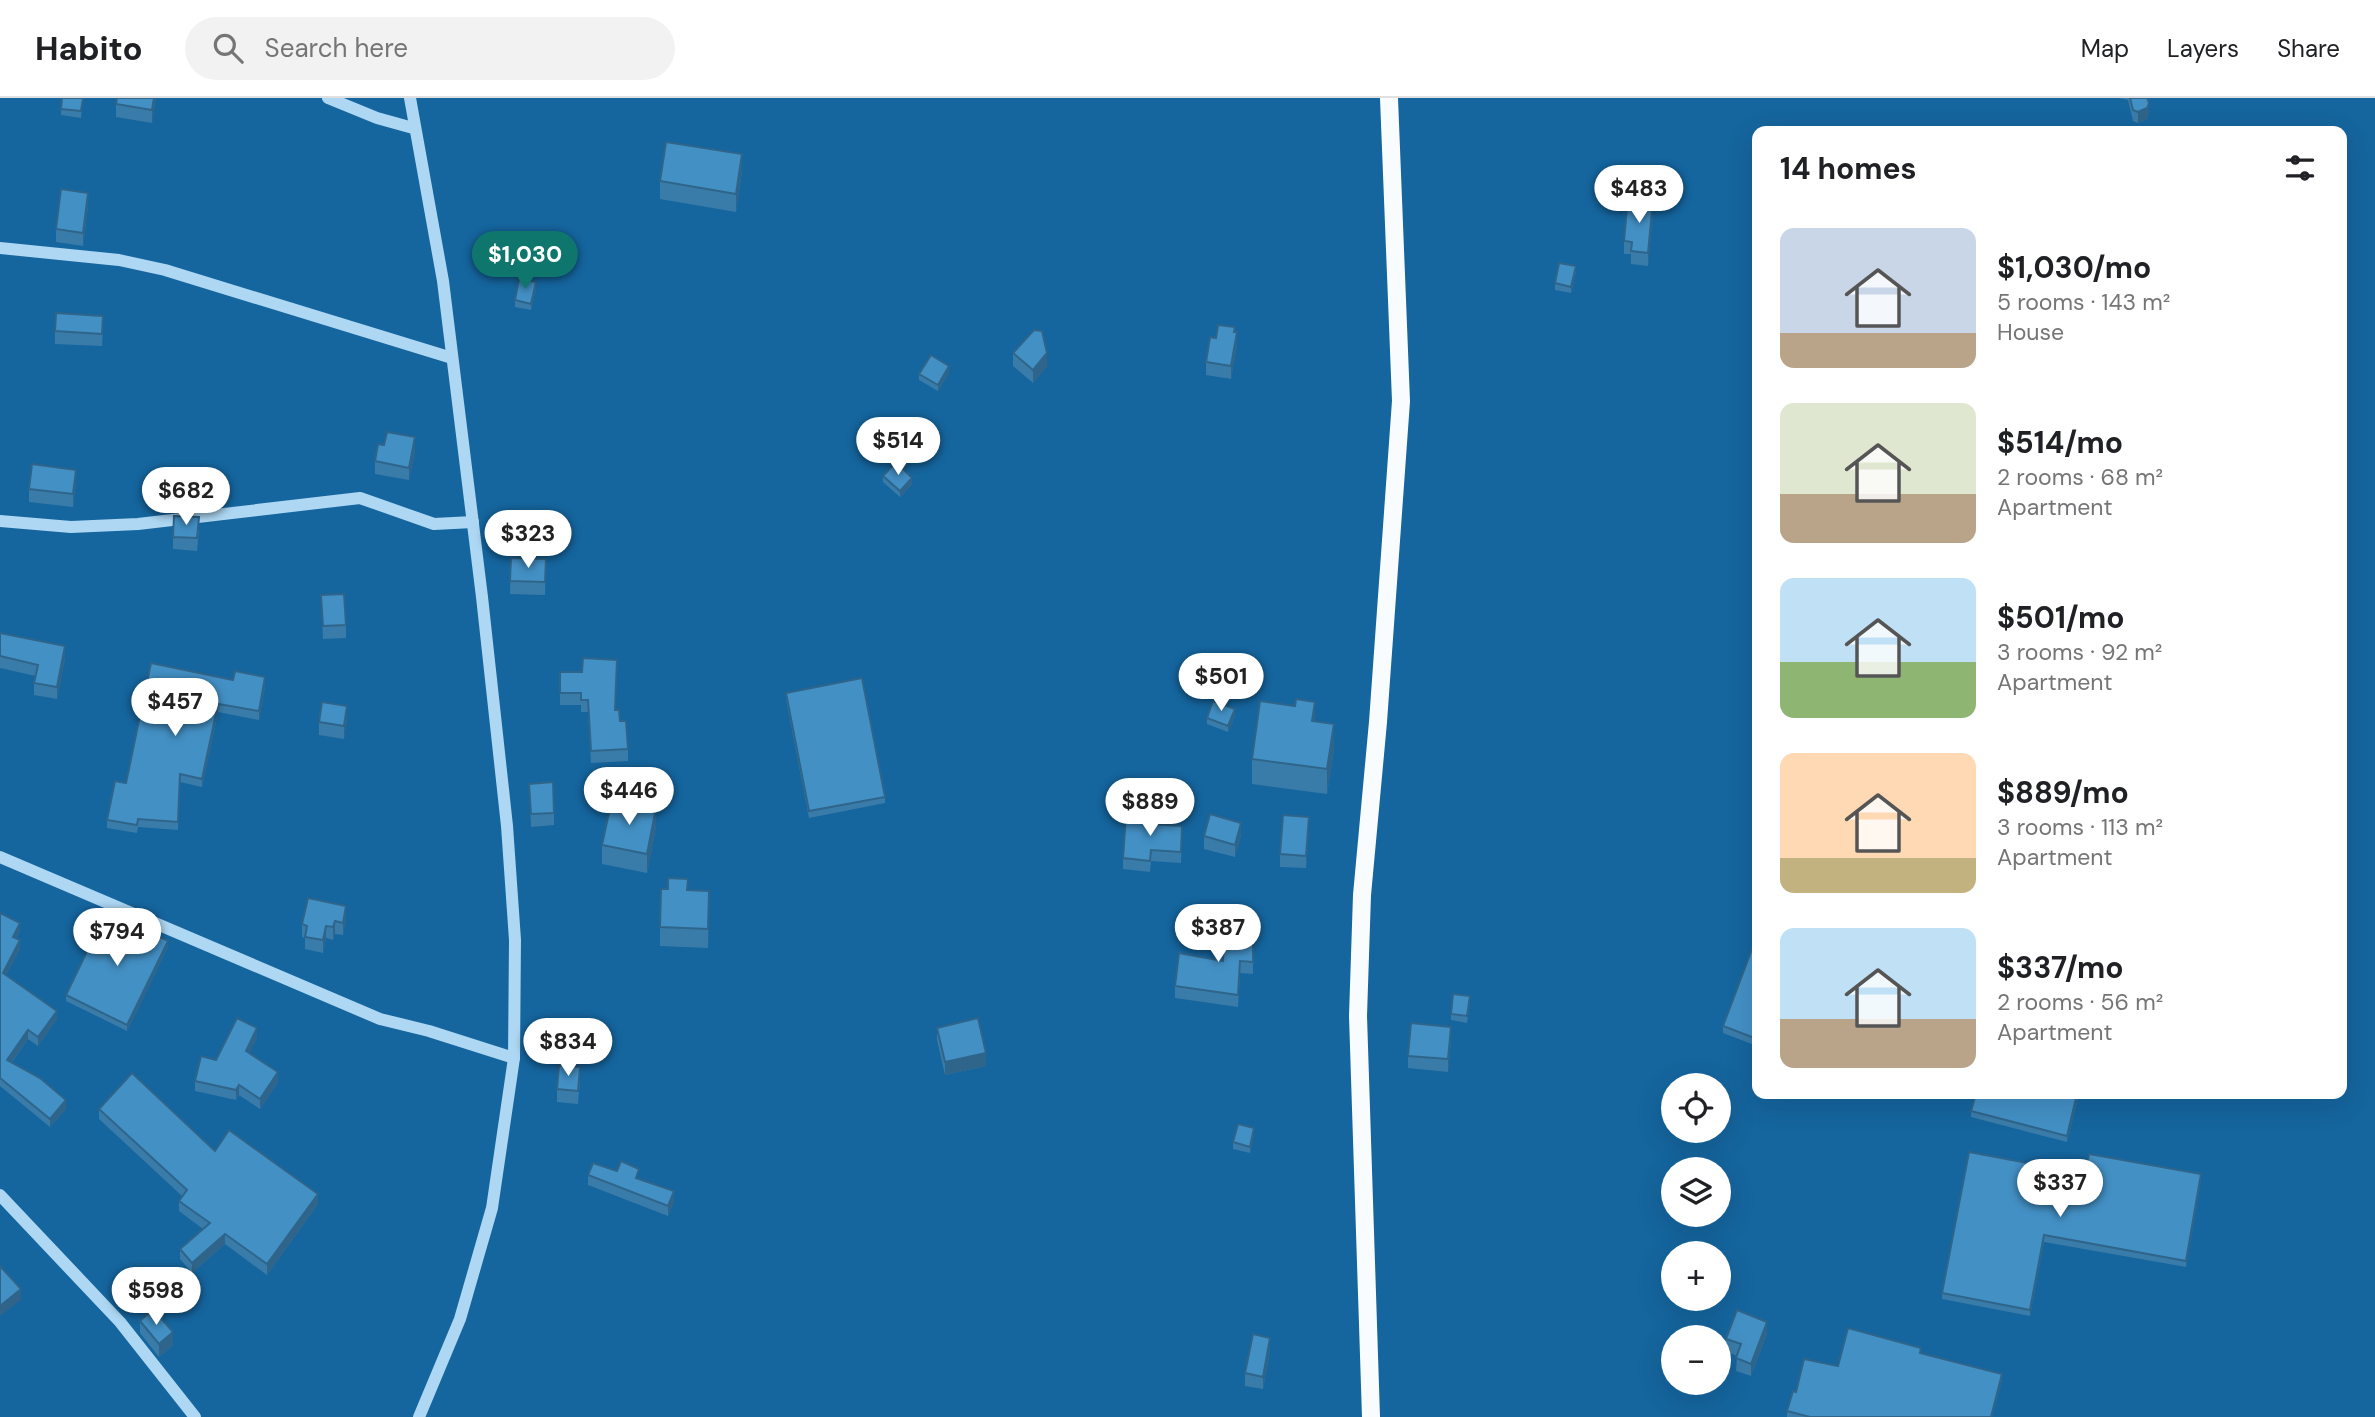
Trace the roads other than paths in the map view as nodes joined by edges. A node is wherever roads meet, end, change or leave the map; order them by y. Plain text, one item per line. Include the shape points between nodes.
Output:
1 (328, 98) edge
2 (410, 98) edge
3 (1388, 98) edge
4 (413, 128) junction
5 (0, 248) edge
6 (452, 358) junction
7 (0, 521) edge
8 (472, 522) junction
9 (0, 857) edge
10 (514, 1058) junction
11 (0, 1195) edge
12 (195, 1417) edge
13 (419, 1417) edge
14 (1370, 1417) edge

1 - 4 street
2 - 4 street
3 - 14 main road via 1401,401 1362,895 1358,1017
4 - 6 street via 443,281
5 - 6 street via 119,260 165,270
6 - 8 street
7 - 8 street via 71,527 138,524 360,498 434,524
8 - 10 street via 507,826 515,940
9 - 10 street via 380,1019
10 - 13 street via 492,1208 460,1319
11 - 12 street via 120,1322

